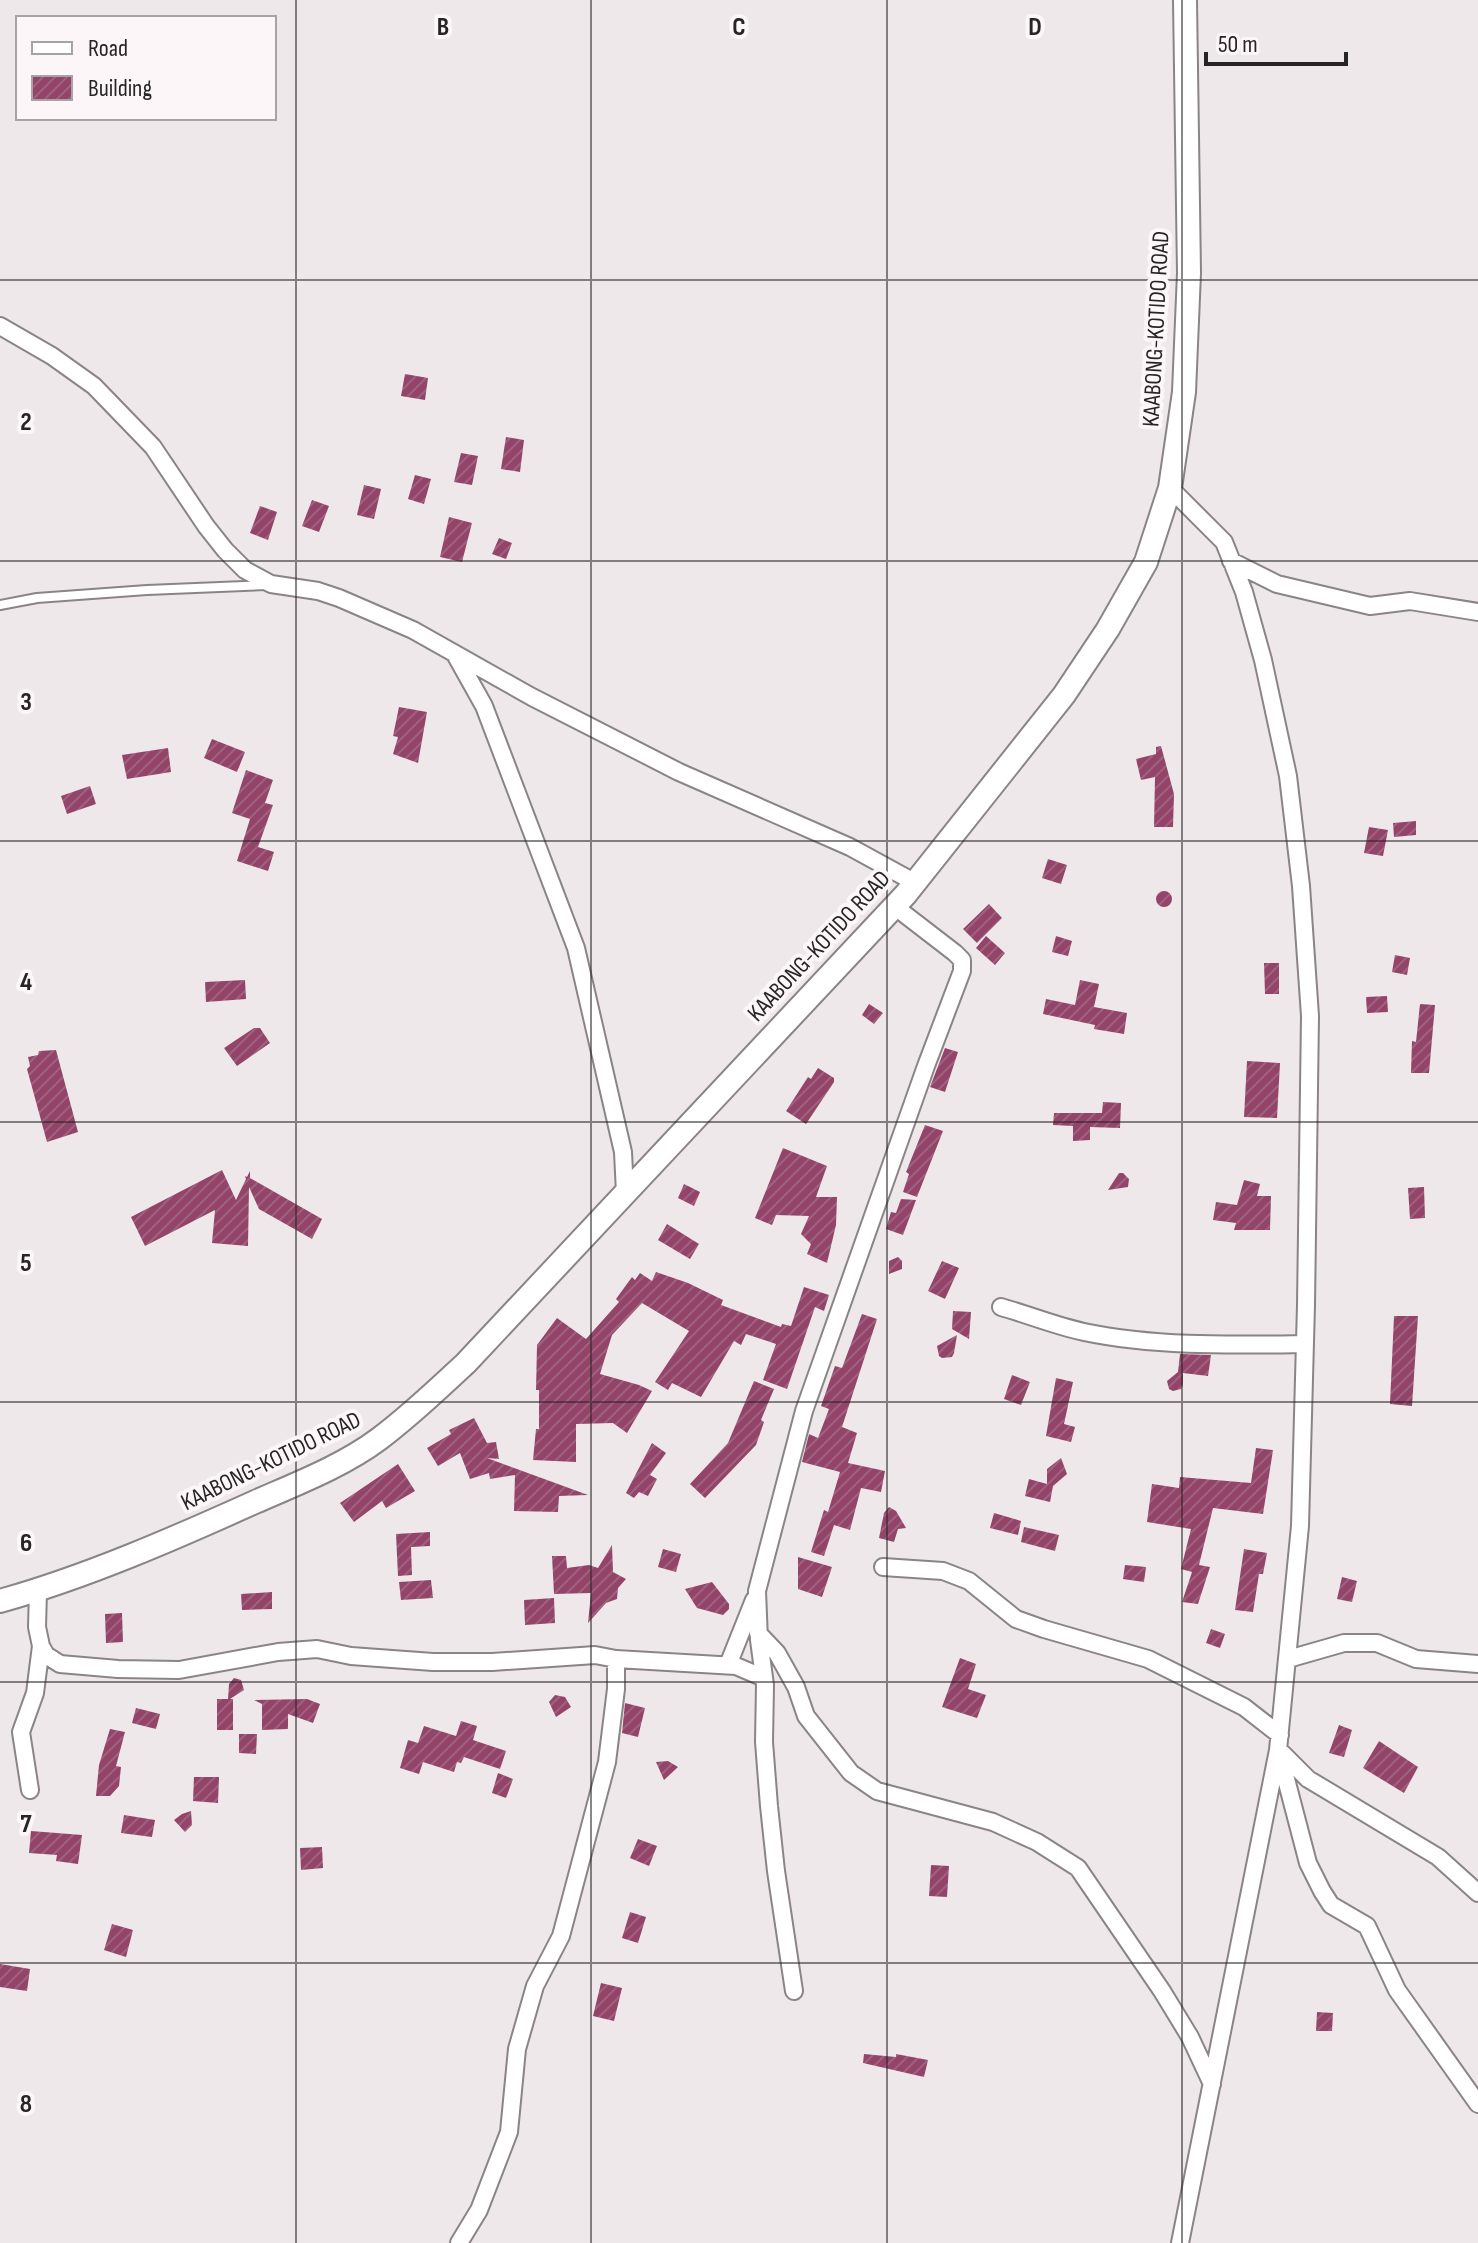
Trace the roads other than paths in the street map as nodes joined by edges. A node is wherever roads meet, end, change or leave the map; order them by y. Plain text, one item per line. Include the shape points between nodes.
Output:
1 (1185, 0) edge
2 (0, 326) edge
3 (1170, 488) junction
4 (1231, 561) junction
5 (271, 584) junction
6 (0, 605) edge
7 (1478, 612) edge
8 (455, 654) junction
9 (914, 882) junction
10 (894, 906) junction
11 (625, 1193) junction
12 (1001, 1307) dead end
13 (1305, 1344) junction
14 (883, 1567) dead end
15 (38, 1591) junction
16 (757, 1591) junction
17 (0, 1601) edge
18 (758, 1633) junction
19 (41, 1646) junction
20 (616, 1659) junction
21 (1288, 1659) junction
22 (1478, 1664) edge
23 (728, 1665) junction
24 (764, 1678) junction
25 (1279, 1742) junction
26 (30, 1790) dead end
27 (1478, 1893) edge
28 (794, 1991) dead end
29 (1212, 2084) junction
30 (1478, 2104) edge
31 (459, 2243) edge
32 (1180, 2243) edge

1 - 3 main road, KAABONG-KOTIDO ROAD via 1189,273 1184,392
2 - 5 street via 94,386 153,447 225,550 245,570
3 - 4 street via 1224,542
3 - 9 main road, KAABONG-KOTIDO ROAD via 1146,562 1108,629 1064,695
4 - 7 street via 1277,584 1370,606 1410,601
4 - 13 street via 1259,646 1288,776 1301,886 1310,1016
5 - 6 lane via 37,598
5 - 8 street via 339,598
8 - 9 street via 679,772 850,847
8 - 11 street via 484,706 576,948 623,1152
9 - 10 main road, KAABONG-KOTIDO ROAD
10 - 11 main road, KAABONG-KOTIDO ROAD
10 - 16 street via 955,953 962,971 804,1411
11 - 15 main road, KAABONG-KOTIDO ROAD via 466,1363 377,1441 232,1513
12 - 13 street via 1083,1332 1147,1341
13 - 21 street via 1300,1526
14 - 25 street via 943,1571 969,1581 1016,1619 1148,1659 1244,1707
15 - 17 main road, KAABONG-KOTIDO ROAD
15 - 19 street
16 - 18 street
16 - 23 street
18 - 24 street
18 - 29 street via 777,1653 806,1716 851,1773 877,1791 993,1822 1078,1868 1162,1991
19 - 20 street via 60,1664 118,1669 179,1670 317,1649 433,1662 595,1655
19 - 26 street via 35,1693 21,1732
20 - 23 street
20 - 31 street via 607,1762 561,1936 535,1986 517,2049 509,2132 479,2210
21 - 22 street via 1344,1643 1377,1643 1416,1659
21 - 25 street
23 - 24 street
24 - 28 street via 770,1819
25 - 27 street via 1308,1779 1438,1857
25 - 29 street
25 - 30 street via 1308,1863 1322,1891 1331,1905 1367,1926 1397,1990
29 - 32 street

